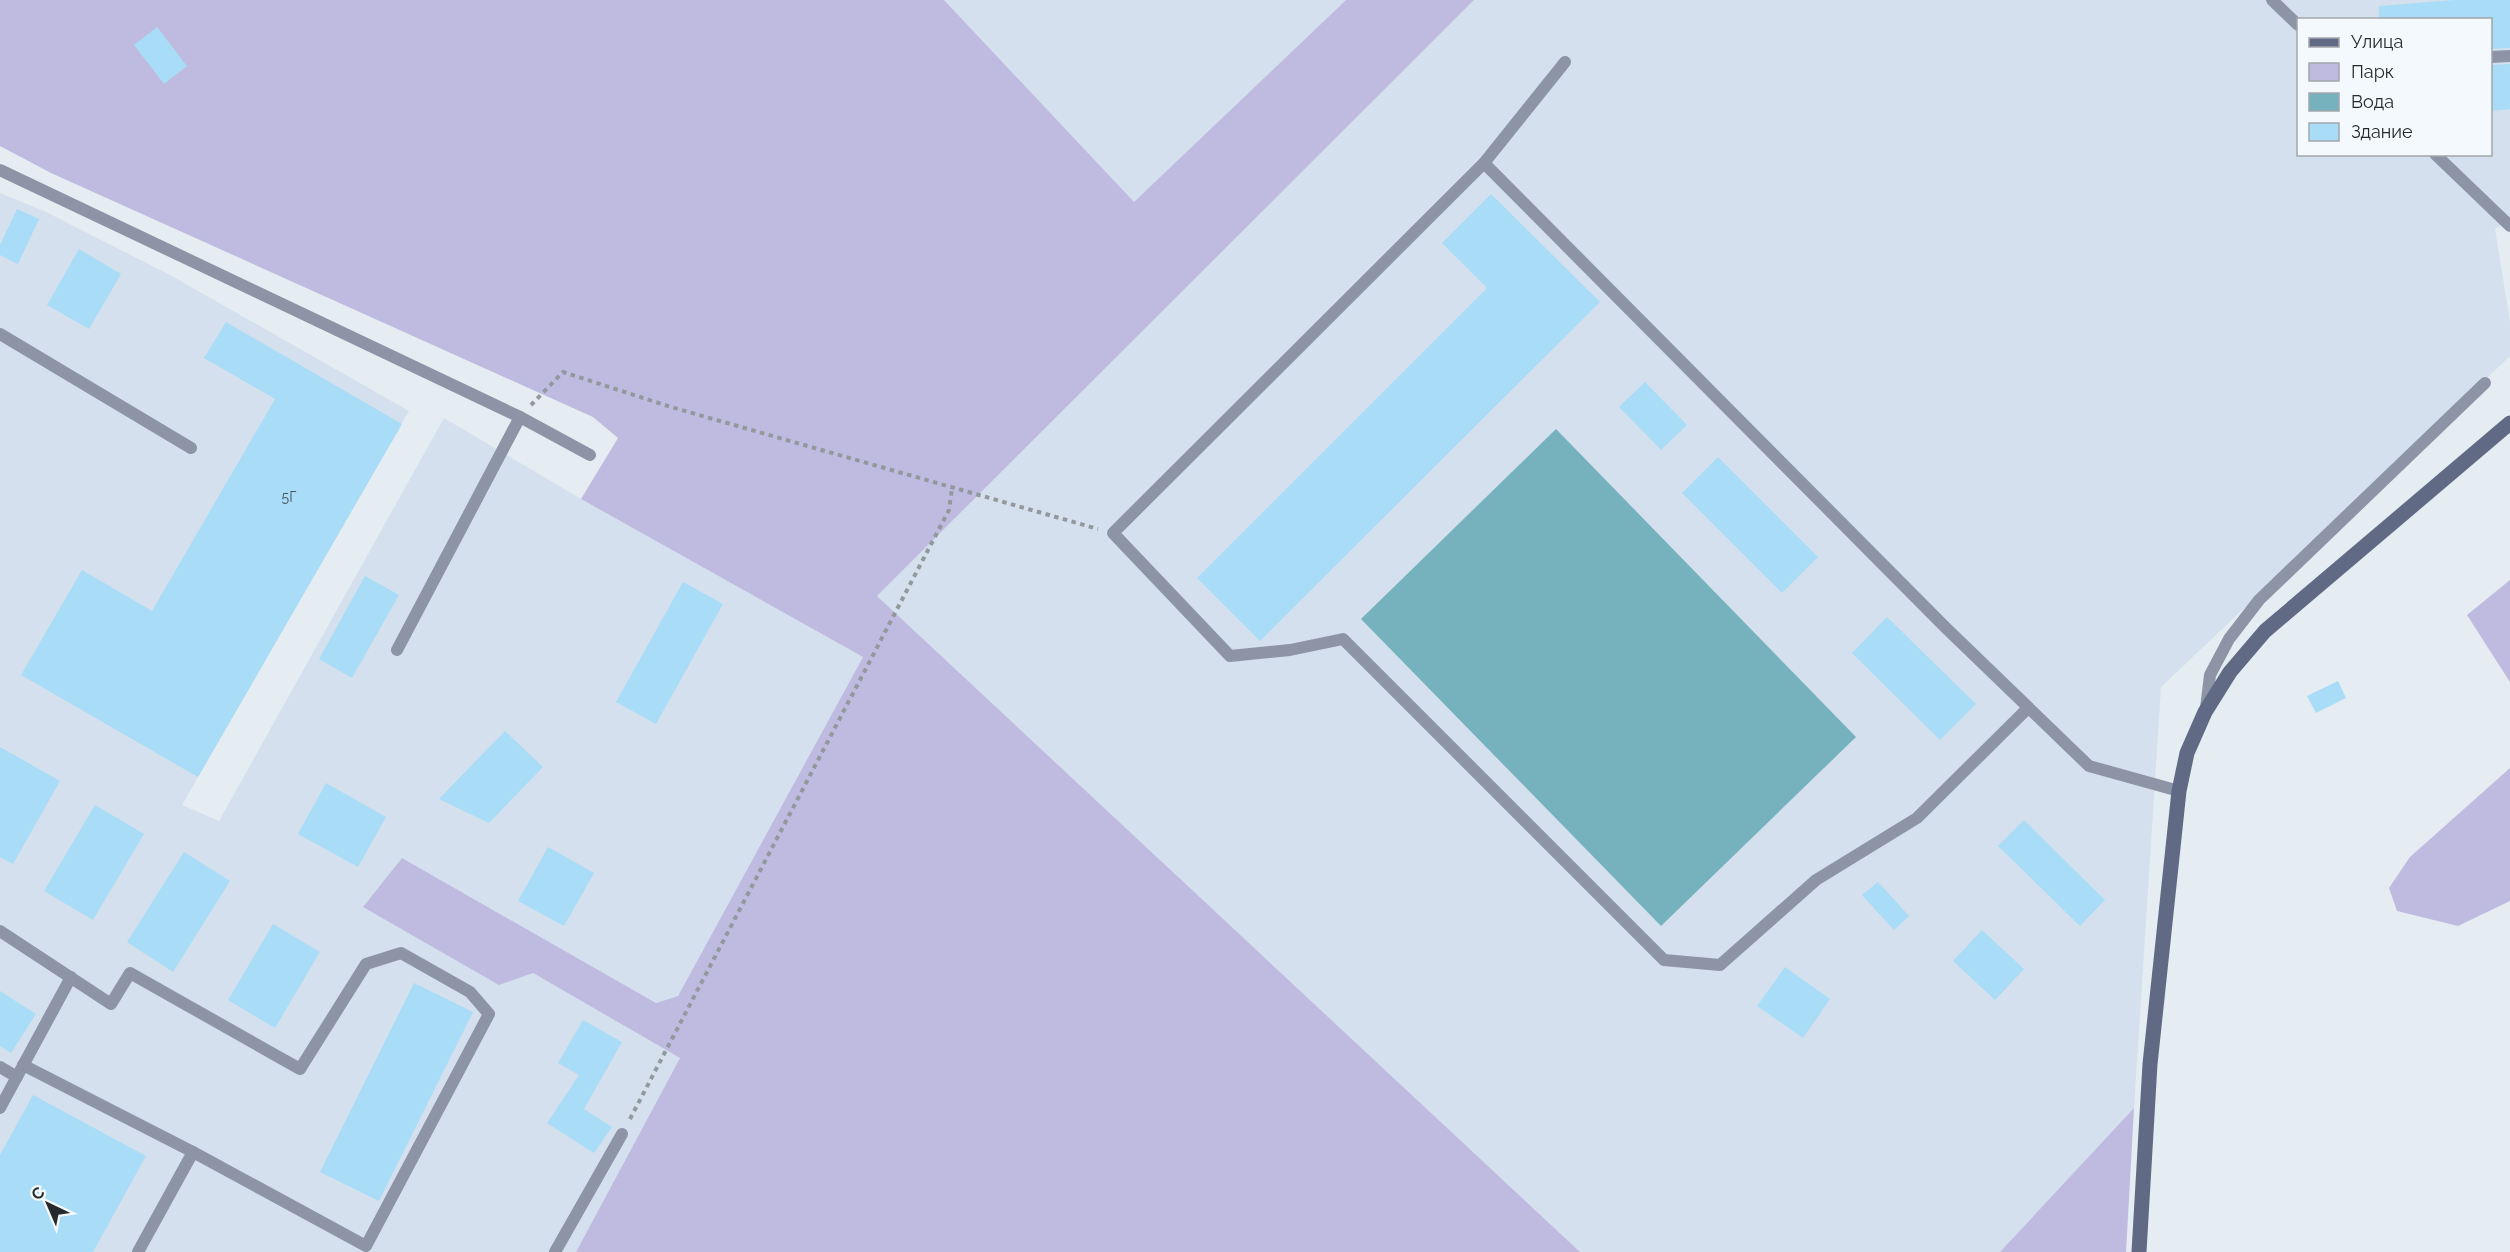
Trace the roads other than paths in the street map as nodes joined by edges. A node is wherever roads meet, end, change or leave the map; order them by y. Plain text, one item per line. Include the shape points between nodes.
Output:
1 (2272, 0) edge
2 (2297, 24) edge
3 (2510, 56) edge
4 (2492, 57) edge
5 (1566, 62) dead end
6 (2437, 156) edge
7 (1484, 163) junction
8 (0, 170) edge
9 (2510, 226) edge
10 (0, 334) edge
11 (2485, 383) dead end
12 (520, 417) junction
13 (2510, 423) edge
14 (191, 448) dead end
15 (590, 455) dead end
16 (397, 650) dead end
17 (2028, 708) junction
18 (2205, 712) junction
19 (2180, 791) junction
20 (0, 931) edge
21 (71, 977) junction
22 (23, 1065) junction
23 (0, 1066) edge
24 (17, 1077) junction
25 (0, 1108) edge
26 (622, 1134) road end
27 (193, 1152) junction
28 (138, 1252) edge
29 (555, 1252) edge
30 (2139, 1252) edge

1 - 2 lane
3 - 4 lane
5 - 7 lane
6 - 9 lane
7 - 17 lane
7 - 17 lane via 1113,533 1230,656 1343,639 1664,960 1720,965 1816,880 1917,818
8 - 12 lane
10 - 14 lane
11 - 18 lane via 2259,600 2229,639 2210,675
12 - 15 lane
12 - 16 lane
13 - 18 street via 2265,631 2230,672
17 - 19 lane via 2089,766
18 - 19 street via 2187,753
19 - 30 street via 2150,1064
20 - 21 lane
21 - 22 lane
21 - 27 lane via 111,1004 130,973 300,1069 366,964 401,953 470,992 489,1014 366,1246
22 - 24 lane
22 - 27 lane
23 - 24 lane
24 - 25 lane
26 - 29 lane
27 - 28 lane

